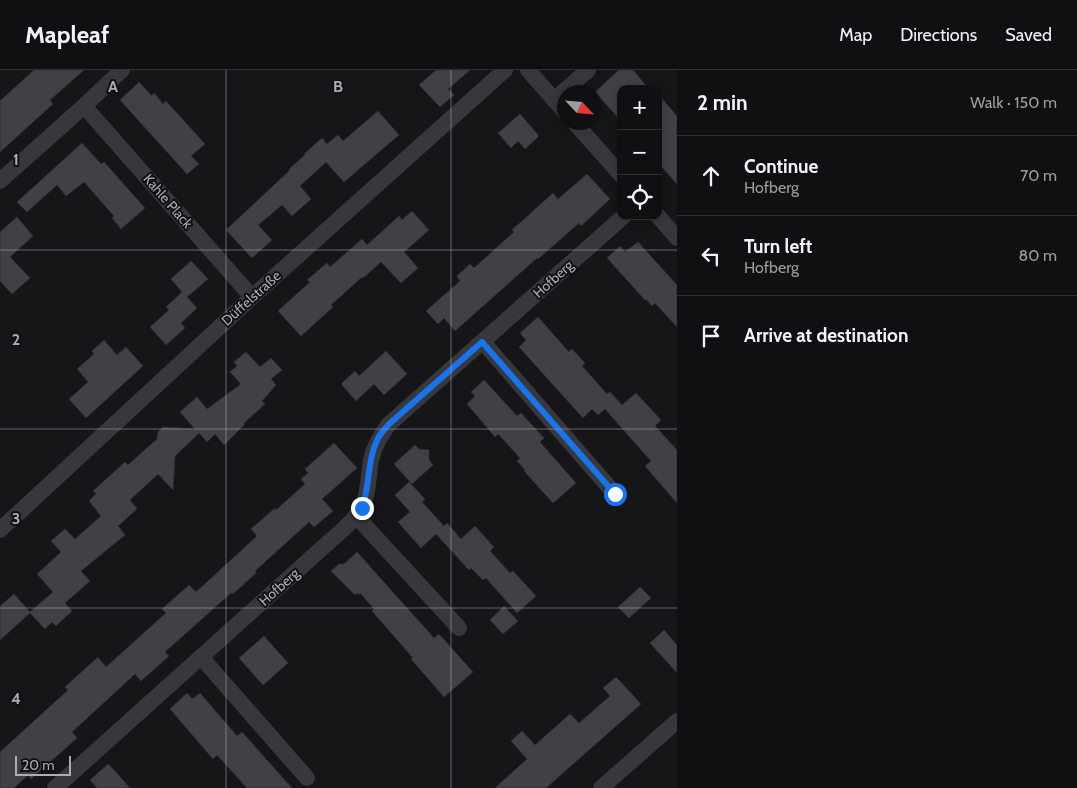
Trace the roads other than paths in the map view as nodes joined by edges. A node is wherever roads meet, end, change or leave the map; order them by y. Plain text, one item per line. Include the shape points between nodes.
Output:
1 (122, 70) edge
2 (505, 70) edge
3 (528, 70) edge
4 (588, 70) edge
5 (576, 85) edge
6 (557, 104) edge
7 (84, 106) junction
8 (581, 130) edge
9 (617, 170) edge
10 (0, 181) edge
11 (619, 220) edge
12 (661, 220) edge
13 (677, 238) edge
14 (252, 296) junction
15 (482, 342) junction
16 (615, 494) dead end
17 (356, 516) junction
18 (0, 530) edge
19 (459, 628) dead end
20 (201, 657) junction
21 (677, 720) edge
22 (308, 778) dead end
23 (55, 788) edge
24 (601, 788) edge

1 - 7 street
2 - 14 street, Düffelstraße
3 - 6 street
4 - 5 street
7 - 10 street
7 - 14 street, Kahle Plack
8 - 9 street
11 - 15 street, Hofberg
12 - 13 street
14 - 18 street, Düffelstraße
15 - 16 street
15 - 17 street, Hofberg via 388,425 378,438 366,497
17 - 19 street
17 - 20 street, Hofberg
20 - 22 street
20 - 23 street, Hofberg
21 - 24 street

